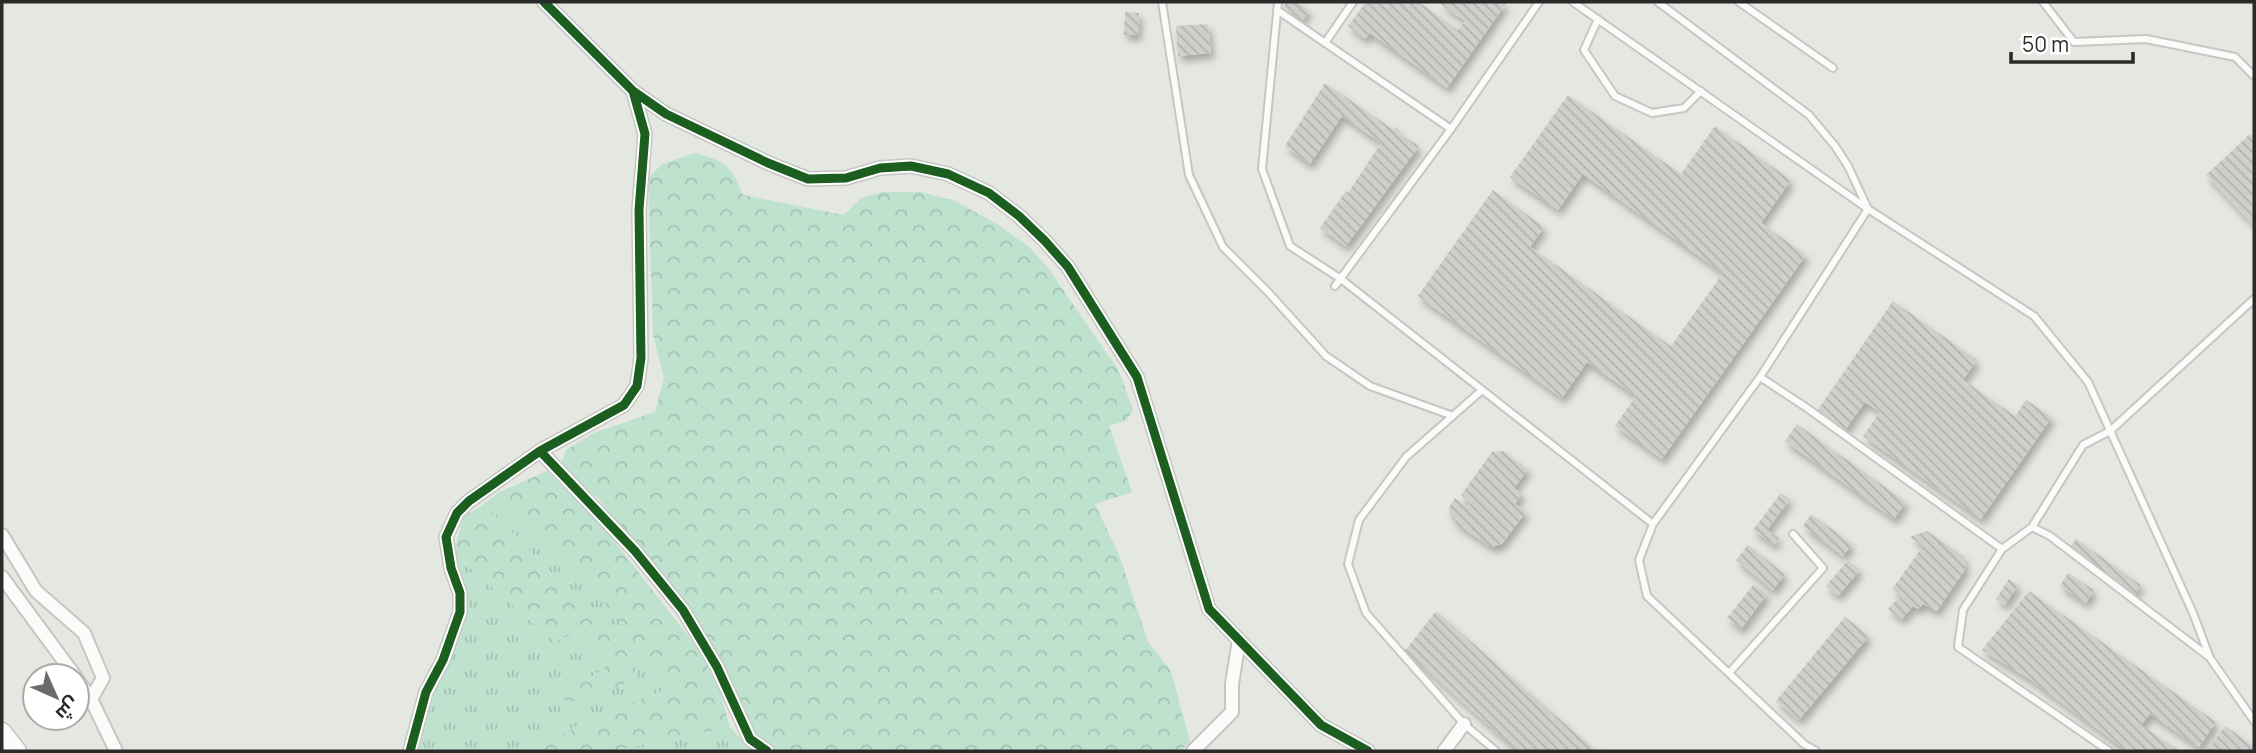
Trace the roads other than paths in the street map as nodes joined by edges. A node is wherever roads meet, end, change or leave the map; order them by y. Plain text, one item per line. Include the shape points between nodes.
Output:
1 (544, 2) edge
2 (1162, 2) edge
3 (1278, 2) edge
4 (1353, 2) edge
5 (1539, 2) edge
6 (1573, 2) edge
7 (1659, 2) edge
8 (1739, 2) edge
9 (2043, 2) edge
10 (1277, 10) junction
11 (1598, 19) junction
12 (1325, 43) junction
13 (1833, 68) dead end
14 (2254, 76) edge
15 (633, 91) junction
16 (1700, 91) junction
17 (1451, 129) junction
18 (1868, 209) junction
19 (1340, 279) junction
20 (1335, 286) dead end
21 (2254, 299) edge
22 (1760, 377) junction
23 (1482, 391) junction
24 (1453, 416) junction
25 (2110, 431) junction
26 (540, 451) junction
27 (1653, 524) junction
28 (2032, 527) junction
29 (1793, 534) dead end
30 (2, 535) edge
31 (2001, 549) junction
32 (2, 577) edge
33 (1239, 640) junction
34 (2210, 658) junction
35 (64, 662) edge
36 (1729, 673) junction
37 (91, 699) joint
38 (2254, 721) edge
39 (1464, 724) junction
40 (2, 732) edge
41 (17, 751) edge
42 (116, 751) edge
43 (410, 751) edge
44 (766, 751) edge
45 (1193, 751) edge
46 (1368, 751) edge
47 (1444, 751) edge
48 (1496, 751) edge
49 (1816, 751) edge
50 (2109, 751) edge

1 - 15 street
2 - 24 lane via 1189,175 1223,247 1326,356 1370,386
3 - 10 lane
4 - 12 lane
5 - 17 lane
6 - 11 lane
7 - 18 lane via 1809,115 1848,166
8 - 13 lane
9 - 14 lane via 2074,42 2146,39 2235,57
10 - 12 lane
10 - 19 lane via 1262,169 1290,246
11 - 16 lane
11 - 16 lane via 1584,50 1615,96 1652,113 1684,108
12 - 17 lane
15 - 26 street via 645,134 639,210 641,358 637,386 624,405
15 - 33 street via 666,114 808,179 846,178 880,168 911,166 948,174 989,193 1018,216 1068,267 1137,377 1209,609
16 - 18 lane
17 - 19 lane
18 - 22 lane
18 - 25 lane via 2034,316 2088,382
19 - 20 lane
19 - 23 lane
21 - 25 lane
22 - 27 lane
22 - 31 lane
23 - 24 lane
23 - 27 lane
24 - 39 lane via 1406,457 1359,520 1348,564 1366,613
25 - 28 lane via 2083,446
25 - 34 lane
26 - 43 street via 469,500 446,537 460,612 426,692
26 - 44 street via 635,551 683,610 717,667 750,739
27 - 36 lane via 1639,560 1647,596
28 - 31 lane
28 - 34 lane
29 - 36 lane via 1823,568
30 - 37 street via 36,591 84,633 103,678
31 - 50 lane via 1963,610 1958,647
32 - 35 street
33 - 45 street via 1232,712
33 - 46 street via 1321,725
34 - 38 lane
36 - 49 lane
37 - 42 street
39 - 47 street
39 - 48 lane
40 - 41 main road

